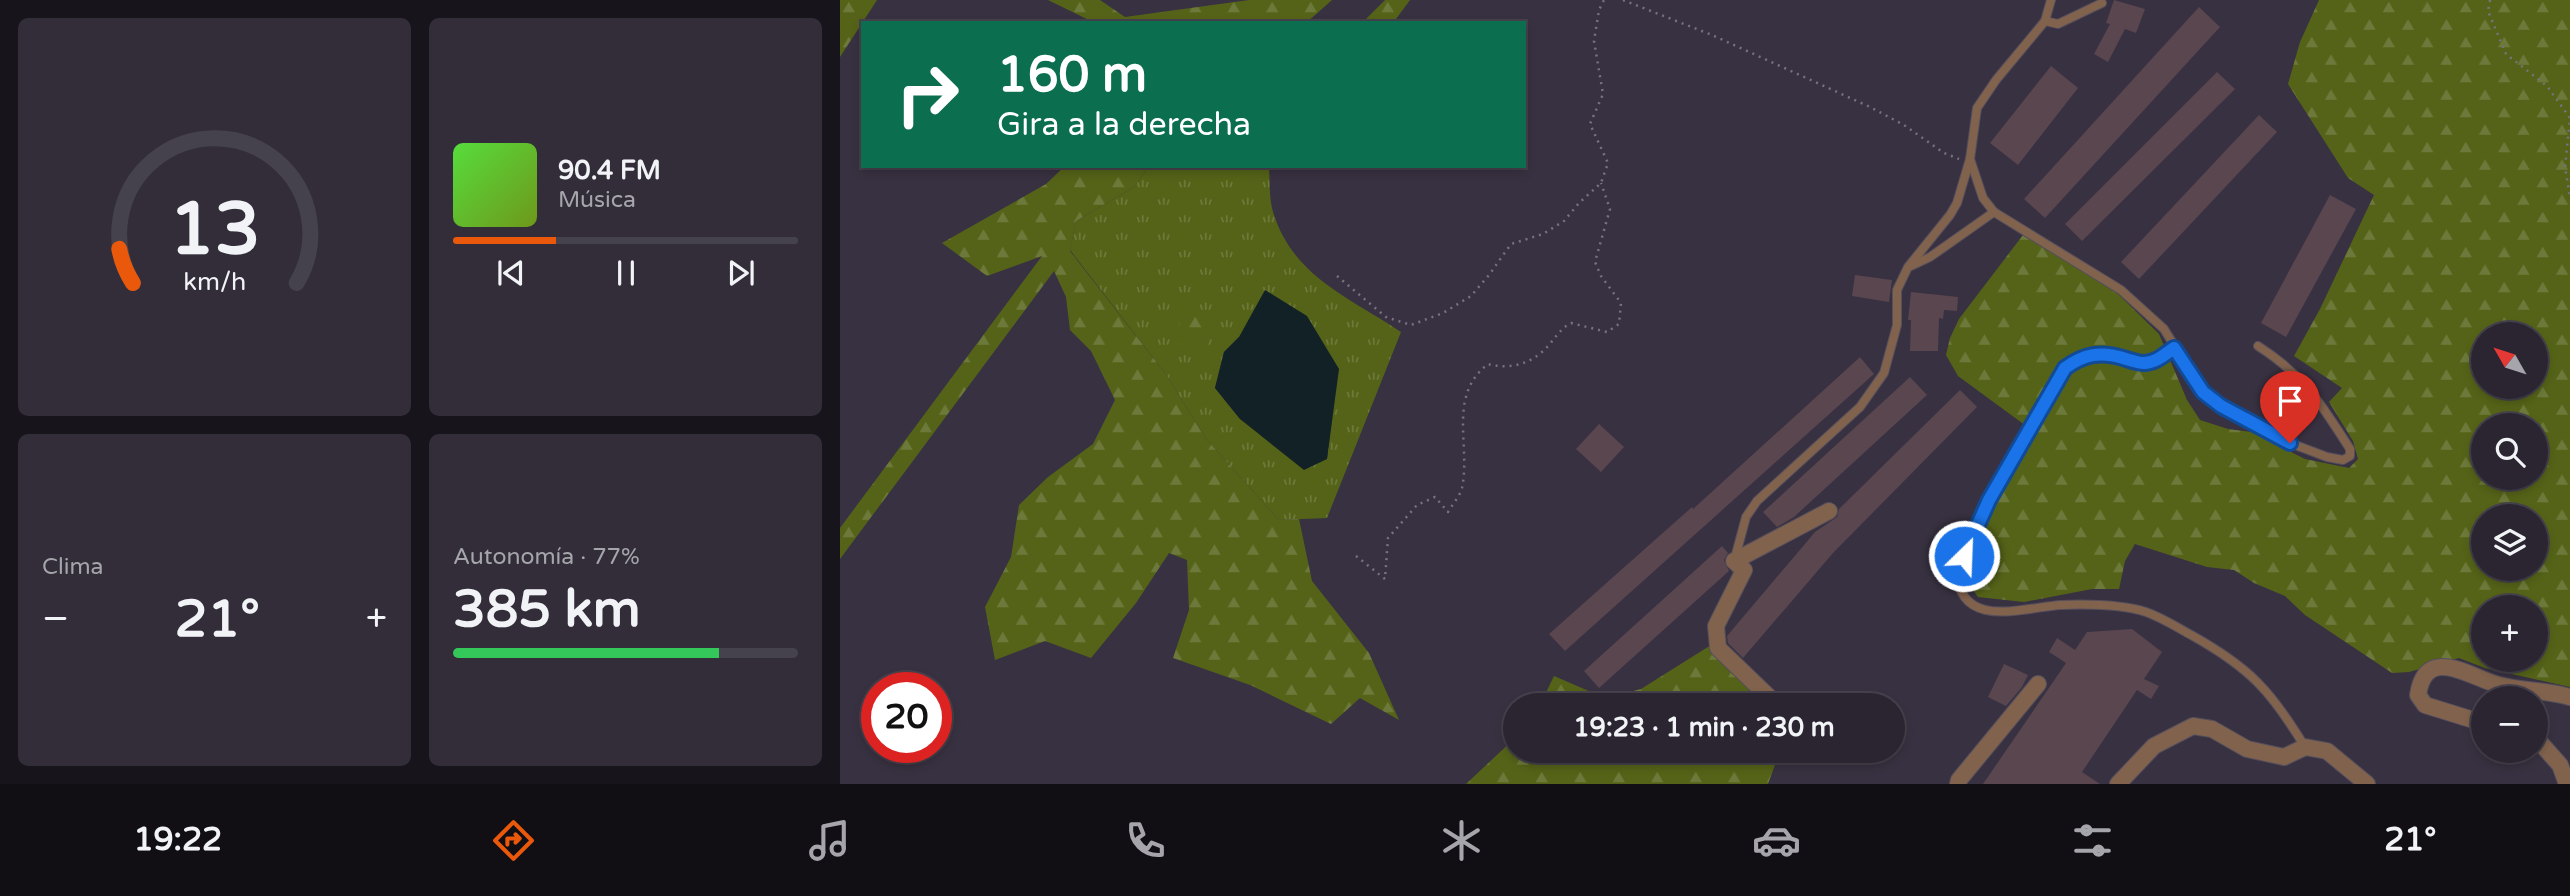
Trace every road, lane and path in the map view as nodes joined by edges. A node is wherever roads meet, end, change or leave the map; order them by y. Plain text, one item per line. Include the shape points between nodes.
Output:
1 (1604, 0) edge
2 (1623, 0) edge
3 (2051, 0) edge
4 (2490, 0) edge
5 (2102, 3) dead end
6 (2045, 21) junction
7 (1970, 159) junction
8 (1601, 183) junction
9 (2570, 197) edge
10 (1994, 212) junction
11 (1908, 267) junction
12 (1337, 276) dead end
13 (2258, 346) dead end
14 (2174, 348) junction
15 (1829, 511) dead end
16 (1356, 556) dead end
17 (1734, 561) junction
18 (2038, 684) dead end
19 (2501, 686) edge
20 (2548, 692) edge
21 (1764, 693) edge
22 (2570, 697) edge
23 (2471, 719) edge
24 (2305, 747) junction
25 (2548, 752) edge
26 (1958, 784) edge
27 (2118, 784) edge
28 (2367, 784) edge
29 (2567, 784) edge

1 - 8 path via 1594,41 1603,94 1590,124 1608,163
2 - 7 path via 1833,90 1903,125 1944,153
3 - 6 lane
4 - 9 path via 2488,11 2506,54 2547,86 2570,118 2565,166
5 - 6 lane via 2058,24
6 - 7 lane via 1977,108
7 - 10 lane via 1983,198
7 - 11 lane via 1957,203
8 - 12 path via 1564,221 1543,234 1511,244 1471,296 1411,326 1387,317
8 - 16 path via 1610,209 1595,262 1621,303 1619,324 1607,332 1571,323 1527,362 1503,368 1488,364 1478,372 1463,403 1461,490 1448,512 1435,497 1417,505 1388,538 1385,579
10 - 11 lane
10 - 14 lane via 2121,290 2164,329
11 - 17 lane via 1897,290 1897,325 1884,373 1860,407 1757,501 1746,517
13 - 14 lane via 2302,379 2350,449 2350,456 2343,460 2327,457 2290,443 2221,406 2203,392
14 - 24 lane via 2154,361 2134,362 2106,353 2065,368 1989,500 1957,572 1957,582 1969,602 1983,610 2104,606 2145,612 2168,622 2242,666 2282,708
15 - 17 street
17 - 21 street via 1744,570 1716,626 1717,648
18 - 26 street
19 - 23 street via 2444,666 2425,676 2418,695 2425,705
20 - 22 street
24 - 27 street via 2284,757 2247,749 2212,729 2193,726 2154,746
24 - 28 street via 2328,751
25 - 29 street via 2560,765

